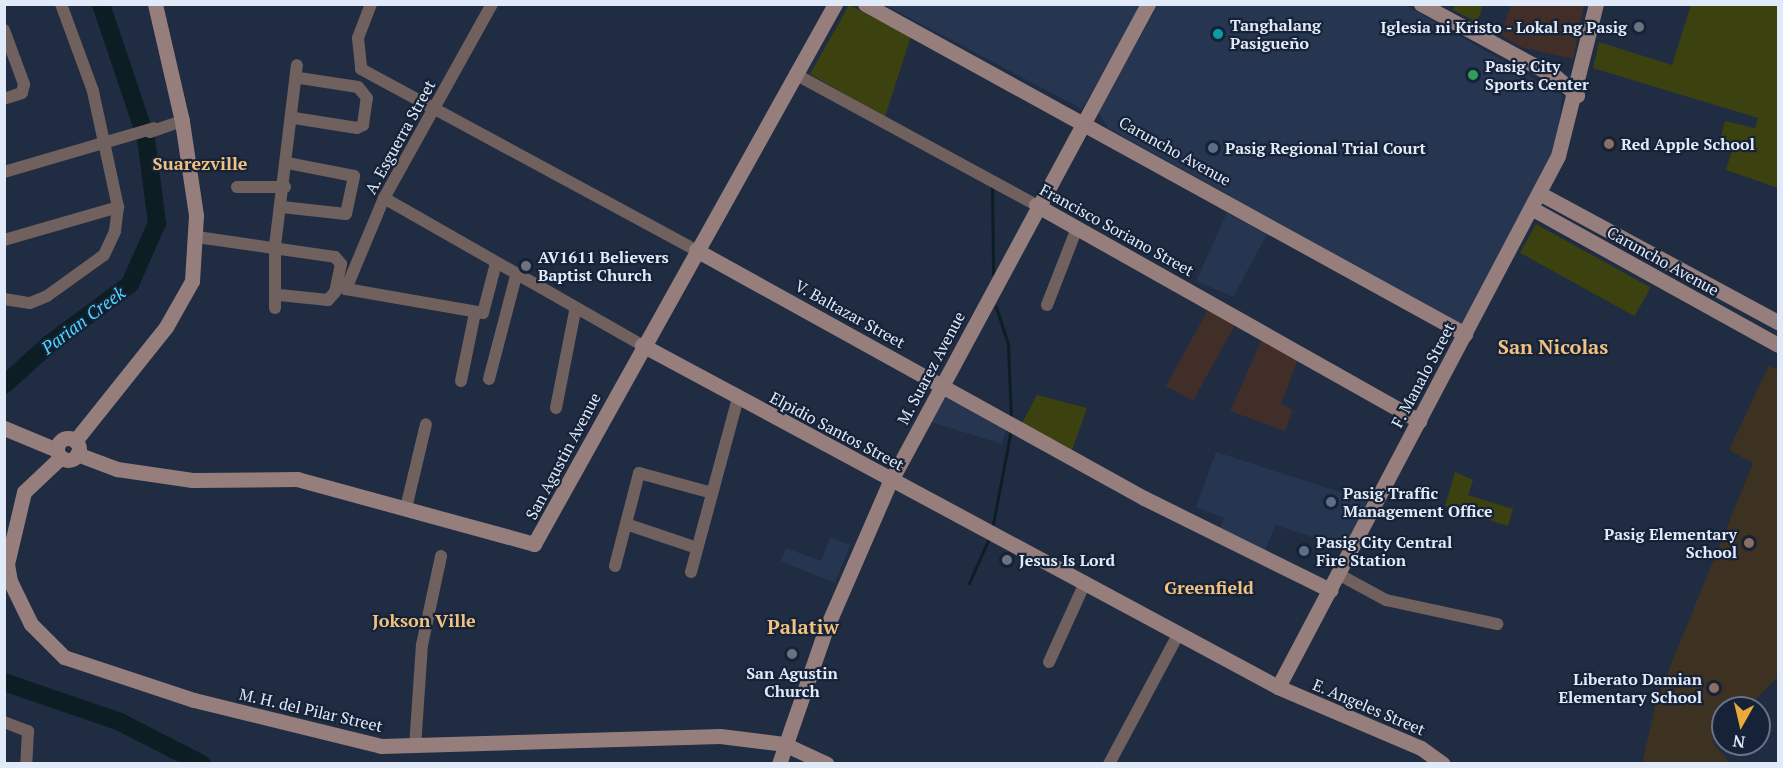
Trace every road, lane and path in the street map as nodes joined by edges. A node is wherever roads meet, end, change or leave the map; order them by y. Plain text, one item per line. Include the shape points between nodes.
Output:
1 (61, 4) edge
2 (155, 4) edge
3 (371, 4) edge
4 (492, 4) edge
5 (835, 4) edge
6 (865, 4) edge
7 (1148, 4) edge
8 (1421, 4) edge
9 (1596, 4) edge
10 (4, 30) edge
11 (1525, 60) junction
12 (1582, 72) junction
13 (795, 74) junction
14 (1577, 94) junction
15 (4, 99) edge
16 (435, 107) junction
17 (294, 118) junction
18 (1082, 121) junction
19 (182, 122) junction
20 (103, 142) junction
21 (288, 163) junction
22 (4, 172) edge
23 (237, 187) dead end
24 (285, 188) junction
25 (1539, 193) junction
26 (384, 198) junction
27 (1036, 205) junction
28 (118, 207) junction
29 (282, 207) junction
30 (1566, 207) junction
31 (1534, 210) junction
32 (1077, 228) junction
33 (197, 237) junction
34 (4, 240) edge
35 (275, 246) junction
36 (696, 250) junction
37 (496, 263) junction
38 (516, 276) junction
39 (279, 295) junction
40 (4, 299) edge
41 (1047, 305) dead end
42 (275, 308) dead end
43 (575, 311) junction
44 (475, 313) junction
45 (1779, 322) edge
46 (1465, 334) junction
47 (642, 345) junction
48 (1779, 345) edge
49 (489, 379) dead end
50 (461, 381) dead end
51 (942, 385) junction
52 (738, 398) junction
53 (556, 408) dead end
54 (1419, 421) junction
55 (426, 424) dead end
56 (4, 428) edge
57 (76, 447) junction
58 (59, 454) junction
59 (891, 481) junction
60 (712, 493) junction
61 (406, 508) junction
62 (626, 524) junction
63 (697, 548) junction
64 (441, 556) dead end
65 (615, 566) dead end
66 (691, 572) dead end
67 (1338, 574) junction
68 (1086, 583) junction
69 (1330, 590) junction
70 (1497, 624) dead end
71 (1179, 633) junction
72 (1049, 662) dead end
73 (1278, 687) junction
74 (4, 722) edge
75 (784, 744) junction
76 (415, 747) junction
77 (26, 764) edge
78 (779, 764) edge
79 (827, 764) edge
80 (1109, 764) edge
81 (1443, 764) edge

1 - 20 street via 93,91
2 - 19 street
3 - 16 street, V. Baltazar Street via 361,22 357,63
4 - 16 street, A. Esguerra Street
5 - 13 street, San Agustin Avenue
6 - 18 street, Caruncho Avenue
7 - 18 street, M. Suarez Avenue
8 - 11 street
9 - 12 street, F. Manalo Street
10 - 15 street via 24,84 22,93
11 - 12 street via 1567,77
11 - 14 street
12 - 14 street, F. Manalo Street
13 - 27 street, Francisco Soriano Street
13 - 36 street, San Agustin Avenue
14 - 25 street, F. Manalo Street via 1558,156
16 - 26 street, A. Esguerra Street
16 - 36 street, V. Baltazar Street
17 - 17 street via 357,128 363,125 367,98 358,87 298,72
17 - 21 street
18 - 27 street, M. Suarez Avenue
18 - 46 street, Caruncho Avenue
19 - 20 street
19 - 33 street
20 - 22 street
20 - 28 street
21 - 24 street
21 - 29 street via 354,176 346,214
23 - 24 street
24 - 29 street
25 - 30 street, Caruncho Avenue
25 - 31 street, F. Manalo Street
26 - 37 street, Elpidio Santos Street
26 - 44 street, A. Esguerra Street via 346,290
27 - 32 street, Francisco Soriano Street
27 - 51 street, M. Suarez Avenue
28 - 34 street
28 - 40 street via 112,240 97,261 39,301
29 - 35 street
30 - 31 street via 1543,201
30 - 45 street, Caruncho Avenue
31 - 46 street, F. Manalo Street
31 - 48 street, Caruncho Avenue
32 - 41 street
32 - 54 street, Francisco Soriano Street
33 - 35 street
33 - 57 street via 184,300
35 - 39 street
35 - 39 street via 335,257 341,264 335,292 328,300
36 - 47 street, San Agustin Avenue
36 - 51 street, V. Baltazar Street
37 - 38 street, Elpidio Santos Street
37 - 44 street via 487,311
38 - 43 street, Elpidio Santos Street
38 - 49 street
39 - 42 street
43 - 47 street, Elpidio Santos Street
43 - 53 street
44 - 50 street
46 - 54 street, F. Manalo Street
47 - 52 street, Elpidio Santos Street
47 - 61 street, San Agustin Avenue via 534,544
51 - 59 street, M. Suarez Avenue
51 - 69 street, V. Baltazar Street via 1144,498
52 - 59 street, Elpidio Santos Street
52 - 60 street
54 - 67 street, F. Manalo Street
55 - 61 street
56 - 58 street
57 - 58 street, M. H. del Pilar Street via 64,439
57 - 61 street, San Agustin Avenue via 117,469 192,480 297,479
58 - 76 street, M. H. del Pilar Street via 28,484 9,546 10,581 45,644 64,657 194,700 341,739
59 - 68 street, Elpidio Santos Street
59 - 75 street, M. Suarez Avenue via 857,551
60 - 62 street via 639,473
60 - 63 street
62 - 63 street
62 - 65 street
63 - 66 street
64 - 76 street via 422,645
67 - 69 street, F. Manalo Street
67 - 70 street via 1386,600
68 - 71 street, Elpidio Santos Street
68 - 72 street
69 - 73 street, F. Manalo Street
71 - 73 street, Elpidio Santos Street
71 - 80 street
73 - 81 street, E. Angeles Street via 1421,748
74 - 77 street via 28,731
75 - 76 street, M. H. del Pilar Street via 680,736
75 - 78 street, M. Suarez Avenue
75 - 79 street, M. H. del Pilar Street

